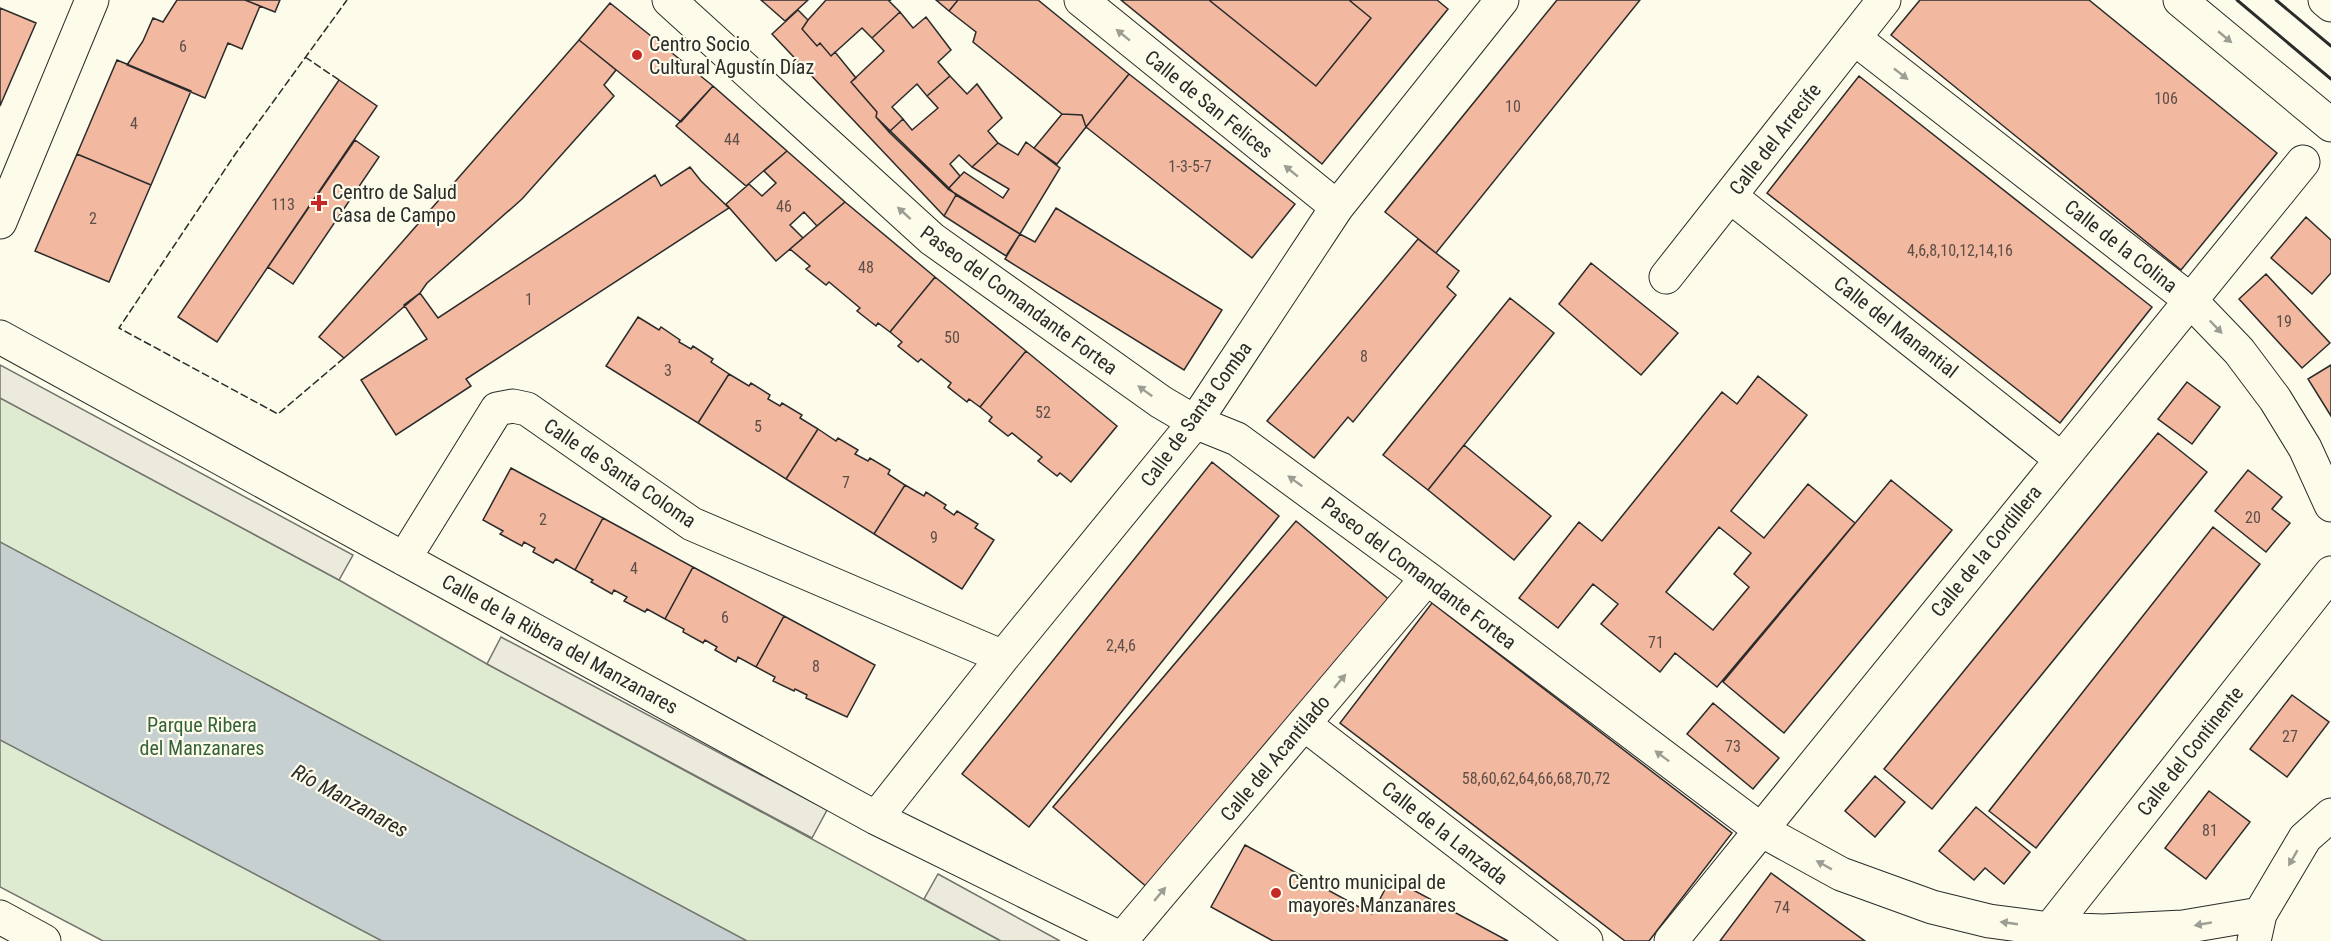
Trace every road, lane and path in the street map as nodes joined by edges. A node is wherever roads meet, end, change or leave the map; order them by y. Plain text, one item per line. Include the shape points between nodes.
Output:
1 (92, 0) edge
2 (669, 0) edge
3 (1081, 0) edge
4 (1884, 0) edge
5 (2180, 0) edge
6 (2325, 0) edge
7 (1496, 2) edge
8 (2331, 5) edge
9 (1854, 38) junction
10 (2331, 126) edge
11 (2303, 162) dead end
12 (1730, 196) junction
13 (1337, 207) junction
14 (0, 222) edge
15 (1666, 277) dead end
16 (2189, 299) junction
17 (0, 337) edge
18 (1195, 422) junction
19 (2061, 459) junction
20 (2331, 505) edge
21 (404, 559) junction
22 (2331, 573) edge
23 (1427, 578) junction
24 (1003, 657) junction
25 (1304, 724) junction
26 (2331, 814) edge
27 (876, 818) junction
28 (1761, 830) junction
29 (0, 917) edge
30 (2257, 927) edge
31 (2050, 929) junction
32 (1124, 940) edge
33 (43, 941) edge
34 (1586, 941) edge
35 (1671, 941) edge

1 - 14 main road
18 -> 2 main road, Paseo del Comandante Fortea via 1161,402 932,239
13 -> 3 main road, Calle de San Felices
4 - 9 main road, Calle del Arrecife
5 -> 10 main road
6 - 8 main road
7 - 13 main road, Calle de Santa Comba
9 - 12 main road, Calle del Arrecife
9 -> 16 main road, Calle de la Colina
11 - 16 main road, Calle de la Cordillera
12 - 15 main road, Calle del Arrecife
12 - 19 main road, Calle del Manantial
13 - 18 main road, Calle de Santa Comba
16 - 19 main road, Calle de la Cordillera
16 -> 20 main road, Calle de la Colina via 2240,351 2276,399
17 - 21 main road, Calle de la Ribera del Manzanares
23 -> 18 main road, Paseo del Comandante Fortea via 1238,439
18 - 24 main road, Calle de Santa Comba
19 - 28 main road, Calle de la Cordillera
21 - 24 main road, Calle de Santa Coloma via 497,409 513,406 527,409 692,524
21 - 27 main road, Calle de la Ribera del Manzanares
22 - 31 main road, Calle del Continente
25 -> 23 main road, Calle del Acantilado
28 -> 23 main road, Paseo del Comandante Fortea
24 - 27 main road, Calle de Santa Comba
32 -> 25 main road, Calle del Acantilado
25 - 34 main road, Calle de la Lanzada
26 -> 30 main road via 2305,838
27 - 32 main road, Calle de la Ribera del Manzanares
31 -> 28 main road, Paseo del Comandante Fortea via 1989,921 1932,907 1842,874
28 - 35 main road, Calle de la Cordillera
29 - 33 main road
30 -> 31 main road, Paseo del Comandante Fortea

